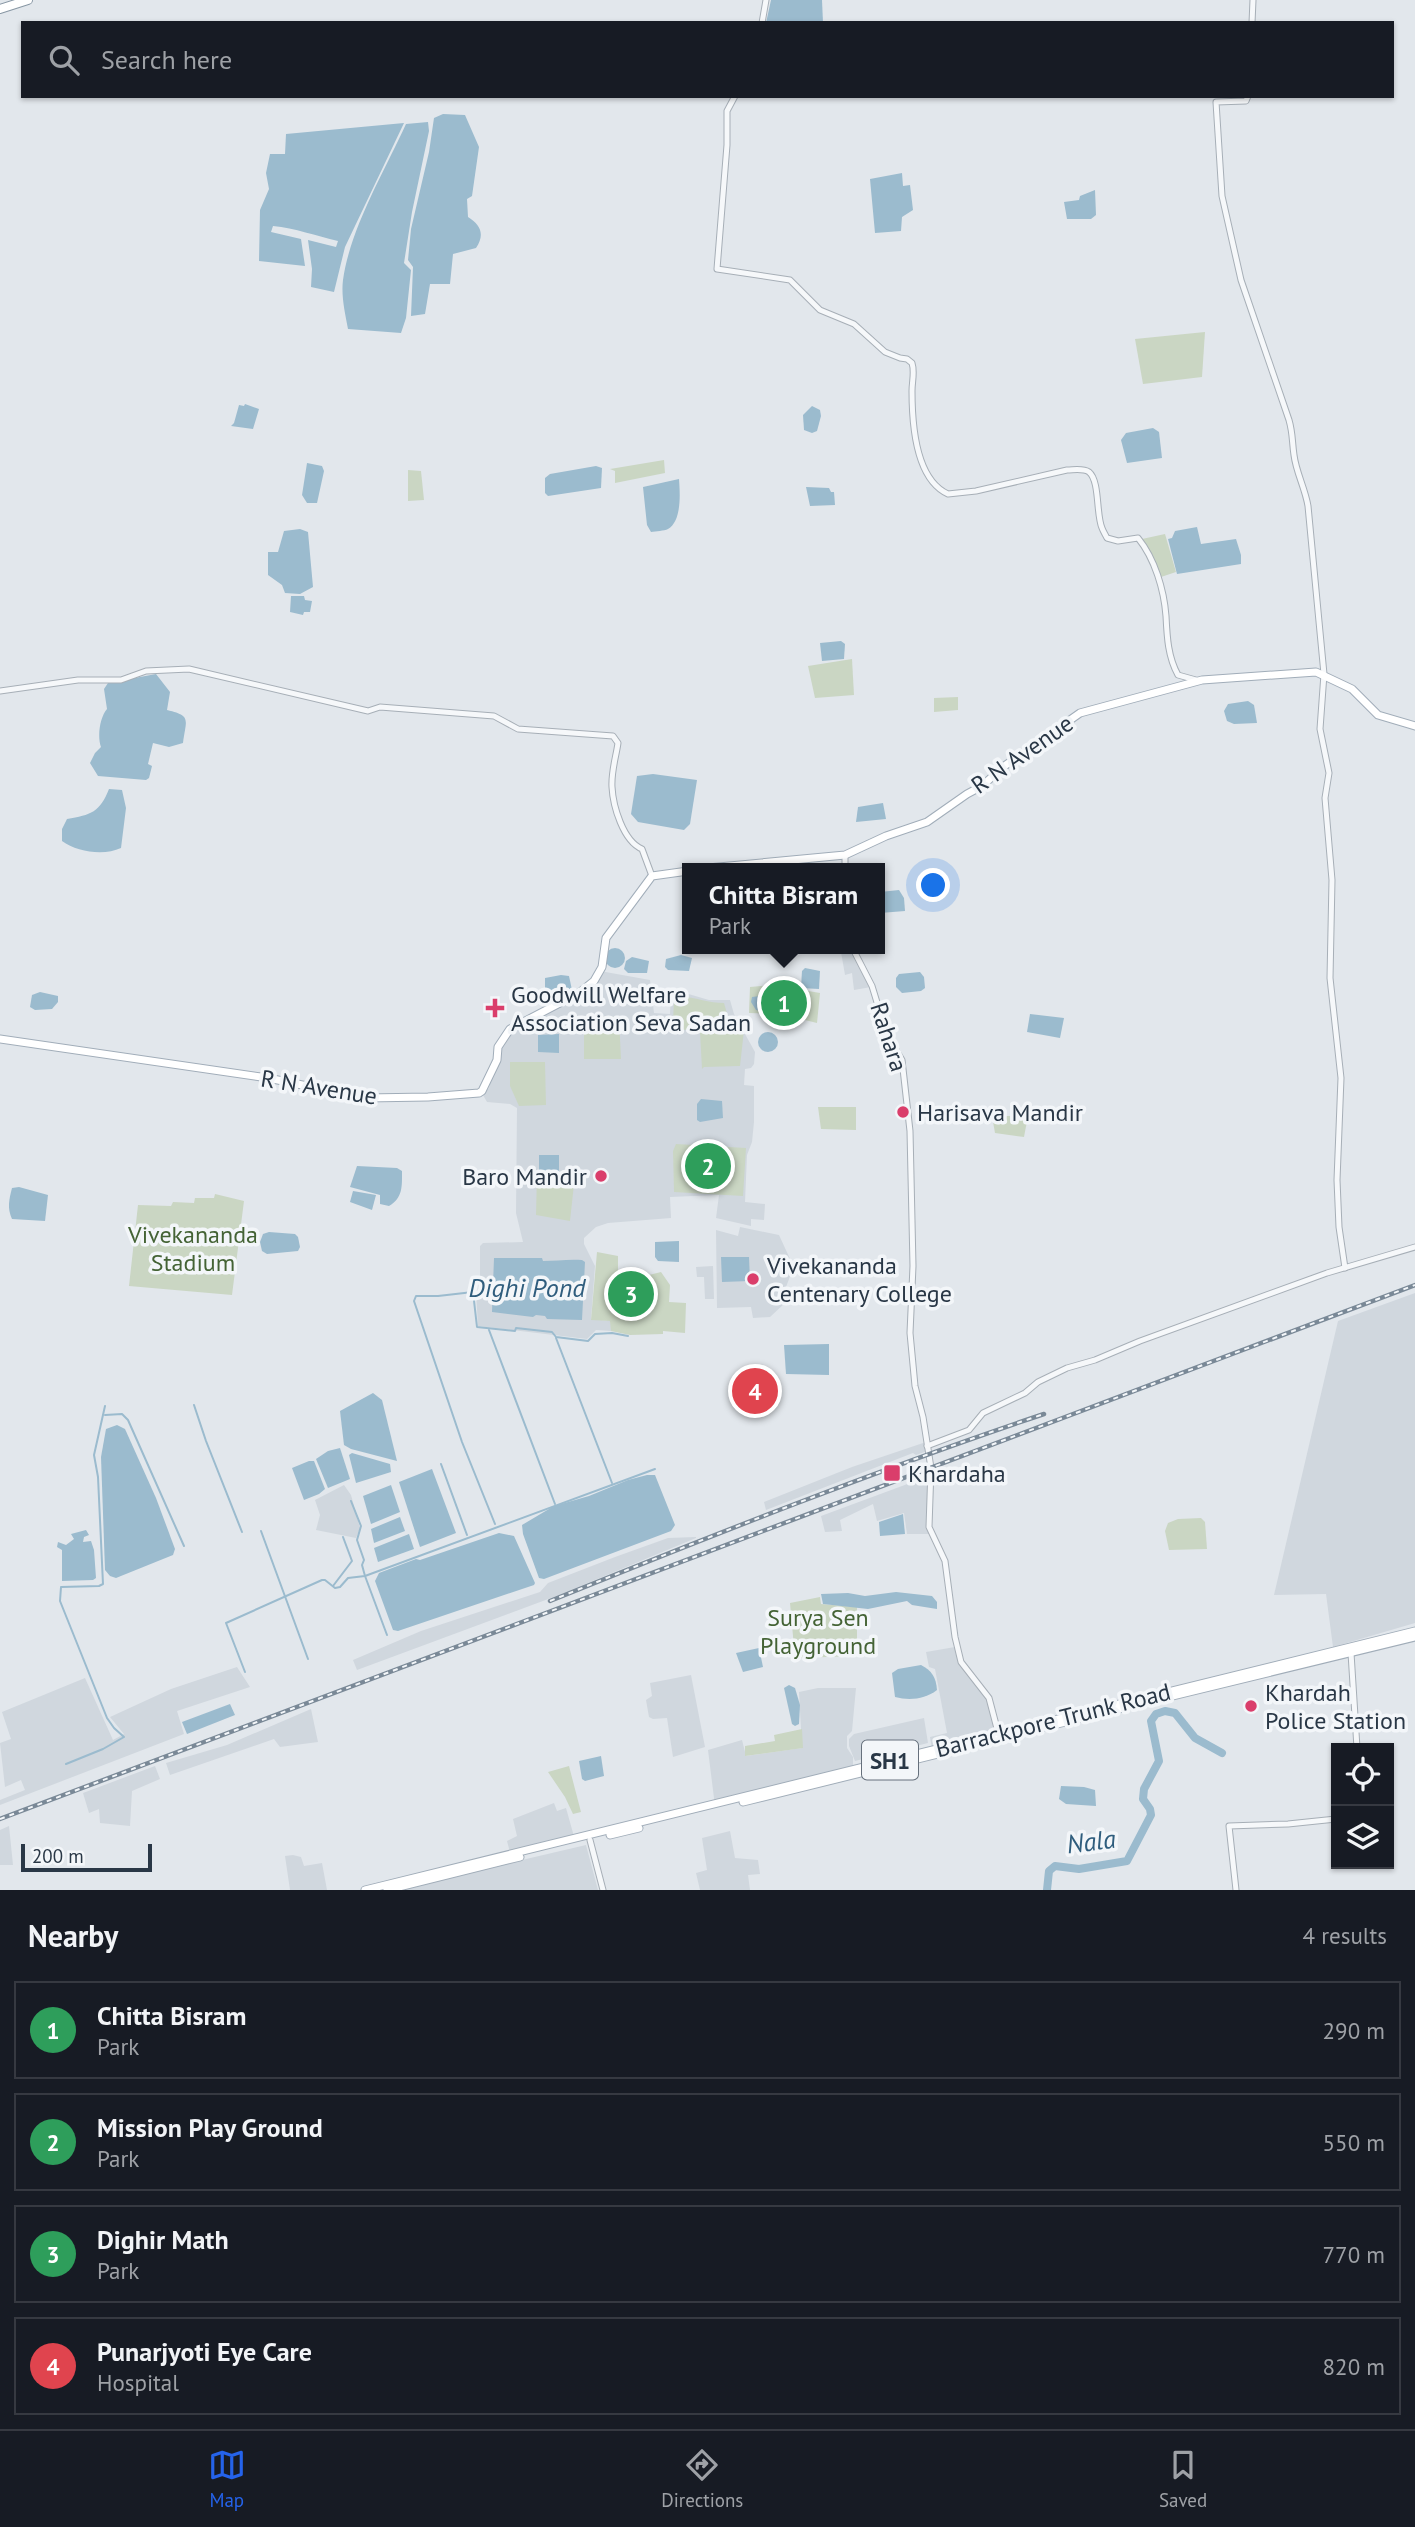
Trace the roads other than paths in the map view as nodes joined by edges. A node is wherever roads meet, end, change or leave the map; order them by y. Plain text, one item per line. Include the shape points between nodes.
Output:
1 (28, 0) edge
2 (766, 0) edge
3 (1253, 0) edge
4 (0, 9) edge
5 (762, 21) edge
6 (1252, 21) edge
7 (734, 98) edge
8 (1247, 98) edge
9 (1324, 674) junction
10 (1202, 680) junction
11 (0, 691) edge
12 (1415, 726) edge
13 (845, 855) junction
14 (761, 863) edge
15 (845, 863) edge
16 (682, 872) edge
17 (652, 876) junction
18 (856, 954) edge
19 (0, 1039) edge
20 (1415, 1247) edge
21 (1345, 1268) junction
22 (927, 1446) junction
23 (1415, 1631) edge
24 (1415, 1637) edge
25 (1351, 1653) junction
26 (999, 1737) junction
27 (1357, 1743) edge
28 (1331, 1820) edge
29 (590, 1840) junction
30 (365, 1890) edge
31 (387, 1890) edge
32 (603, 1890) edge
33 (1236, 1890) edge

1 - 4 highway
2 - 5 street
3 - 6 street
7 - 10 street via 727,111 717,269 790,280 820,310 854,324 885,352 912,363 916,446 936,488 948,494 976,491 1067,470 1088,471 1107,538 1138,538 1156,570 1171,663 1178,675
8 - 9 street via 1216,102 1222,195 1241,280 1295,441 1294,455 1305,489
9 - 10 main road, R N Avenue
9 - 12 main road, R N Avenue via 1352,689 1378,715
9 - 21 street via 1320,729 1329,773 1325,797 1332,880 1330,986 1341,1078 1337,1180
10 - 13 main road, R N Avenue via 1080,713 927,822
11 - 17 street via 189,669 358,709 494,716 518,729 613,736 618,743 612,786 622,828 634,846 642,849
13 - 14 main road, R N Avenue
13 - 15 street
16 - 17 main road
17 - 19 main road, R N Avenue via 606,938 602,967 594,981 510,1029 479,1093 366,1098 273,1079
18 - 22 street, Rahara via 872,986 887,1035 902,1060 910,1131 910,1332
20 - 21 street
21 - 22 street via 1067,1368 984,1413 968,1430
22 - 26 street, Rahara via 929,1527 944,1561 957,1646 961,1662 989,1698
23 - 26 main road, Barrackpore Trunk Road / SH1
24 - 25 main road, Barrackpore Trunk Road / SH1
25 - 26 main road, Barrackpore Trunk Road / SH1
25 - 27 street
26 - 29 main road, Barrackpore Trunk Road / SH1
26 - 30 main road, Barrackpore Trunk Road / SH1
28 - 33 street via 1228,1827
29 - 31 main road, Barrackpore Trunk Road / SH1
29 - 32 street

